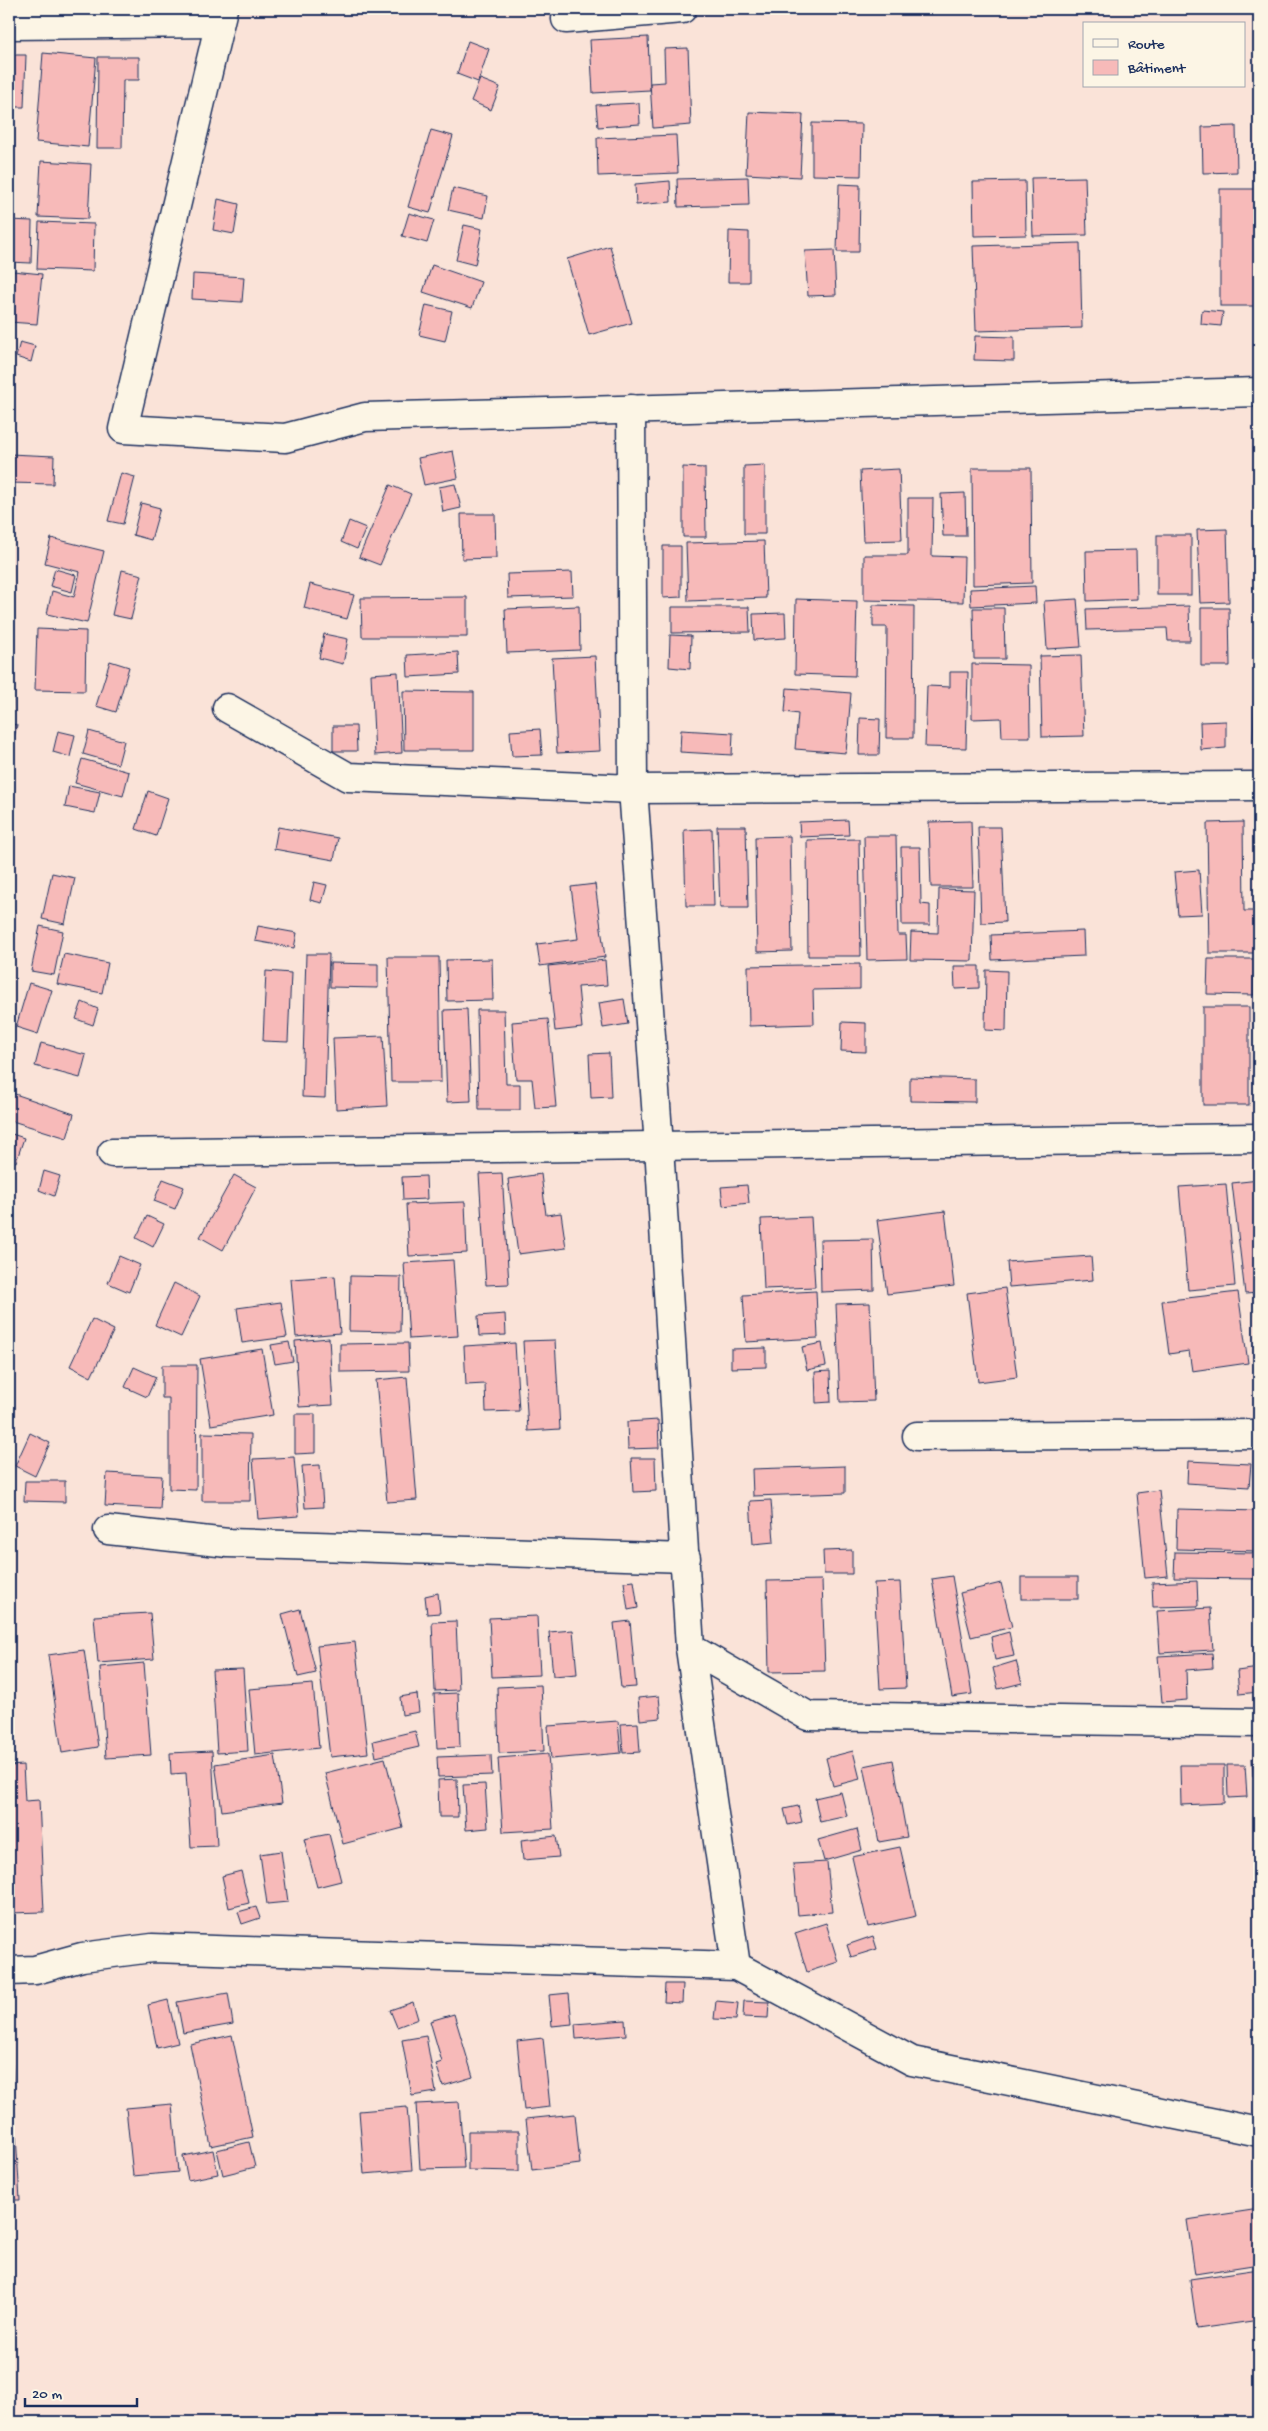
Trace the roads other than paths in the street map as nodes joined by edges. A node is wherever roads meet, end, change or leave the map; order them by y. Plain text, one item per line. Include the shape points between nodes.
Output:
1 (682, 9) edge
2 (221, 16) edge
3 (566, 19) dead end
4 (9, 25) edge
5 (1259, 392) edge
6 (631, 409) junction
7 (227, 708) dead end
8 (1259, 786) edge
9 (633, 788) junction
10 (1259, 1138) edge
11 (659, 1146) junction
12 (112, 1152) dead end
13 (1259, 1434) edge
14 (917, 1436) dead end
15 (108, 1530) dead end
16 (686, 1558) junction
17 (690, 1648) junction
18 (1259, 1723) edge
19 (736, 1966) junction
20 (9, 1972) edge
21 (1259, 2132) edge

1 - 3 street
2 - 4 street
2 - 6 street via 123,429 285,438 364,417
5 - 6 street
6 - 9 street
7 - 9 street via 348,777
8 - 9 street
9 - 11 street
10 - 11 street
11 - 12 street
11 - 16 street
13 - 14 street
15 - 16 street via 228,1543
16 - 17 street
17 - 18 street via 808,1716
17 - 19 street
19 - 20 street via 152,1948 82,1957 35,1970
19 - 21 street via 912,2061

